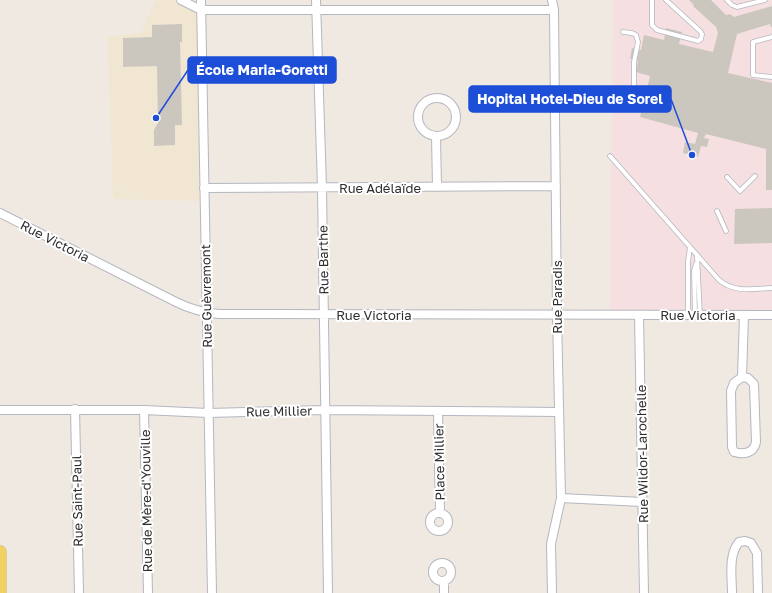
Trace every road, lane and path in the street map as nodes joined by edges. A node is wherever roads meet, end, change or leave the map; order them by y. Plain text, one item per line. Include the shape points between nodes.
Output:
1 (181, 0) edge
2 (201, 0) edge
3 (316, 0) edge
4 (552, 0) edge
5 (652, 0) edge
6 (666, 0) edge
7 (727, 0) edge
8 (764, 0) edge
9 (201, 10) junction
10 (316, 10) junction
11 (554, 10) junction
12 (623, 32) dead end
13 (772, 37) edge
14 (772, 77) edge
15 (622, 101) dead end
16 (436, 136) junction
17 (610, 156) dead end
18 (755, 176) dead end
19 (727, 177) dead end
20 (556, 186) junction
21 (437, 187) junction
22 (204, 188) junction
23 (322, 188) junction
24 (717, 211) dead end
25 (0, 213) edge
26 (726, 231) dead end
27 (690, 247) junction
28 (697, 256) junction
29 (772, 288) edge
30 (206, 313) junction
31 (324, 315) junction
32 (639, 315) junction
33 (694, 315) junction
34 (744, 315) junction
35 (772, 315) edge
36 (557, 316) junction
37 (742, 377) junction
38 (75, 409) junction
39 (0, 410) edge
40 (144, 410) junction
41 (325, 410) junction
42 (438, 411) junction
43 (559, 412) junction
44 (208, 413) junction
45 (561, 498) junction
46 (642, 502) junction
47 (440, 513) dead end
48 (0, 552) edge
49 (444, 581) dead end
50 (0, 587) edge
51 (0, 593) edge
52 (79, 593) edge
53 (148, 593) edge
54 (212, 593) edge
55 (328, 593) edge
56 (444, 593) edge
57 (552, 593) edge
58 (644, 593) edge
59 (732, 593) edge
60 (758, 593) edge

1 - 9 street
2 - 9 street, Rue Guèvremont
3 - 10 street, Rue Barthe
4 - 11 street, Rue Paradis
5 - 6 lane via 652,26 656,30 698,41 702,34 700,31
7 - 8 lane via 737,7
9 - 10 street
9 - 22 street, Rue Guèvremont
10 - 11 street
10 - 23 street, Rue Barthe
11 - 20 street, Rue Paradis
12 - 15 lane via 636,35 638,42 634,62 634,90
13 - 14 lane via 753,42 753,75
16 - 16 street via 424,132 417,114 423,103 435,97 452,104 456,116 453,128 442,136
16 - 21 street
17 - 27 lane
18 - 19 lane via 740,191
20 - 21 street, Rue Adélaïde
20 - 36 street, Rue Paradis
21 - 23 street, Rue Adélaïde
22 - 23 street, Rue Adélaïde
22 - 30 street, Rue Guèvremont
23 - 31 street, Rue Barthe
24 - 26 lane
25 - 30 street, Rue Victoria via 180,304
27 - 28 lane
27 - 33 lane via 688,262
28 - 29 lane via 719,280 730,287
28 - 33 lane via 694,271
30 - 31 street, Rue Victoria
30 - 44 street, Rue Guèvremont
31 - 36 street, Rue Victoria
31 - 41 street, Rue Barthe
32 - 33 street, Rue Victoria
32 - 36 street, Rue Victoria
32 - 46 street, Rue Wildor-Larochelle
33 - 34 street, Rue Victoria
34 - 35 street, Rue Victoria
34 - 37 street
36 - 43 street, Rue Paradis
37 - 37 street via 734,383 731,395 732,447 734,452 740,454 751,451 756,442 754,384 748,378
38 - 39 street, Rue Millier
38 - 40 street, Rue Millier
38 - 52 street, Rue Saint-Paul
40 - 44 street, Rue Millier
40 - 53 street, Rue de Mère-d'Youville
41 - 42 street, Rue Millier
41 - 44 street, Rue Millier
41 - 55 street, Rue Barthe
42 - 43 street, Rue Millier
42 - 47 street, Place Millier
43 - 45 street, Rue Paradis
44 - 54 street, Rue Guèvremont
45 - 46 street
45 - 57 street, Rue Paradis via 551,544
46 - 58 street, Rue Wildor-Larochelle
48 - 50 main road
49 - 56 street
50 - 51 main road
59 - 60 street via 733,550 739,542 751,543 756,553

